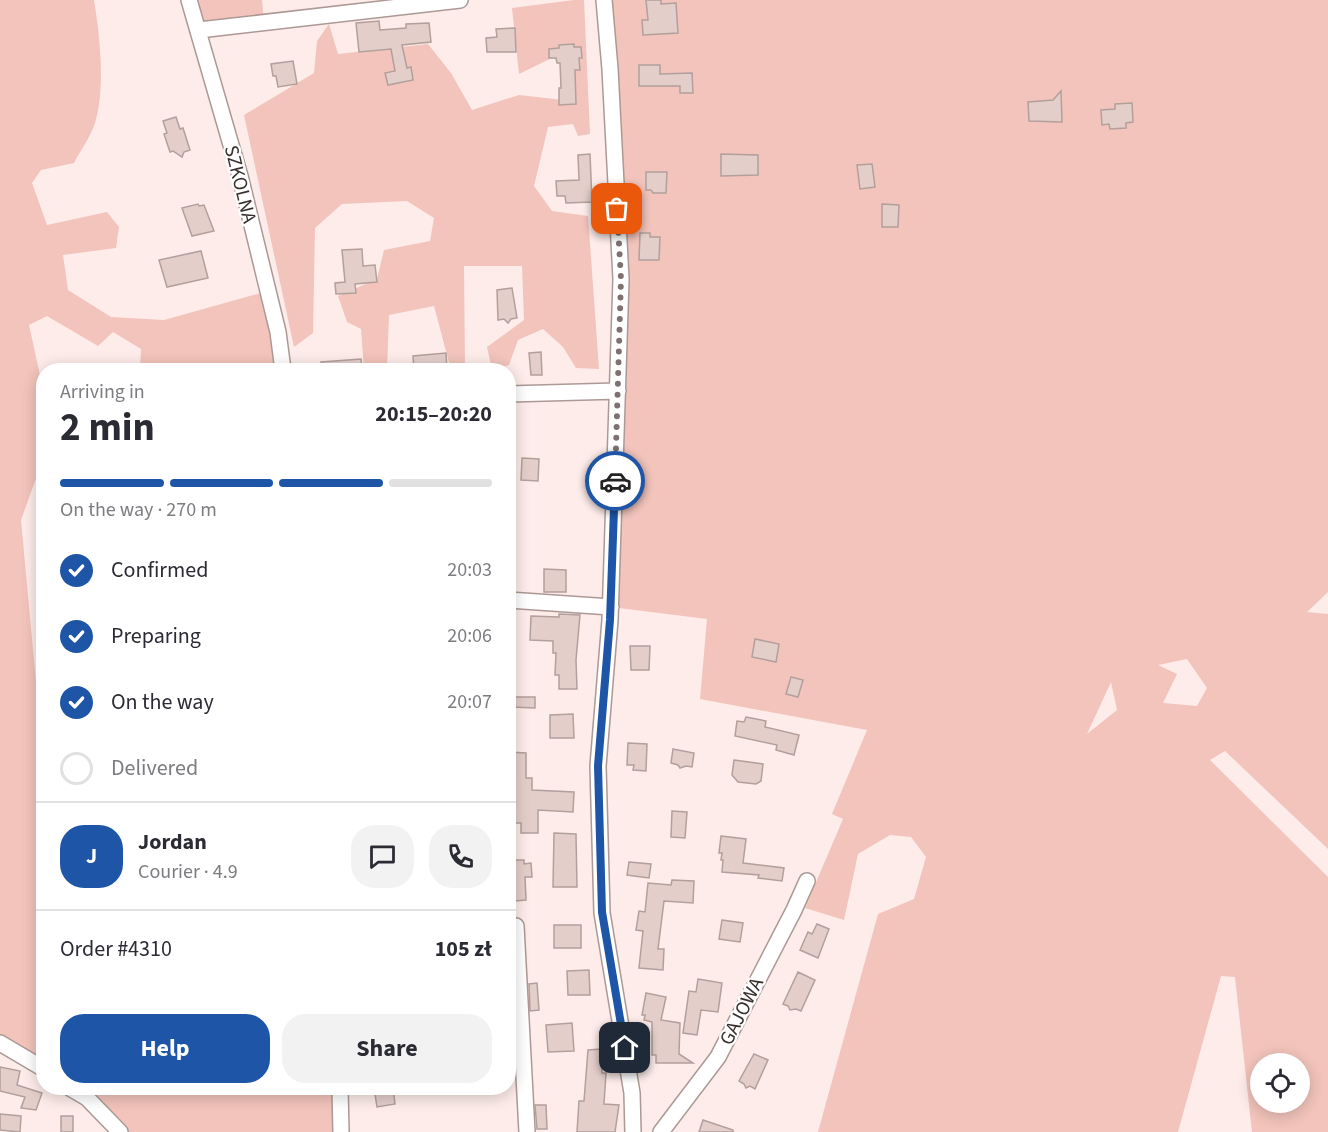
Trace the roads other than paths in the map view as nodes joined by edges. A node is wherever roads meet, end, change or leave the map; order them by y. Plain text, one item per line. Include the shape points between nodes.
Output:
1 (189, 0) edge
2 (460, 0) edge
3 (603, 0) edge
4 (199, 30) junction
5 (282, 363) edge
6 (618, 391) junction
7 (516, 394) edge
8 (516, 601) edge
9 (611, 607) junction
10 (807, 881) dead end
11 (516, 926) dead end
12 (0, 1043) edge
13 (36, 1065) edge
14 (82, 1095) edge
15 (340, 1095) edge
16 (120, 1132) edge
17 (341, 1132) edge
18 (527, 1132) edge
19 (633, 1132) edge
20 (661, 1132) edge

1 - 4 street, SZKOLNA
2 - 4 street
3 - 6 street via 621,279
4 - 5 street, SZKOLNA via 240,176
6 - 7 street
6 - 9 street
8 - 9 street
9 - 19 street via 598,766 602,912 632,1093
10 - 20 street, GAJOWA via 718,1057
11 - 18 street
12 - 13 street
14 - 16 street
15 - 17 street

